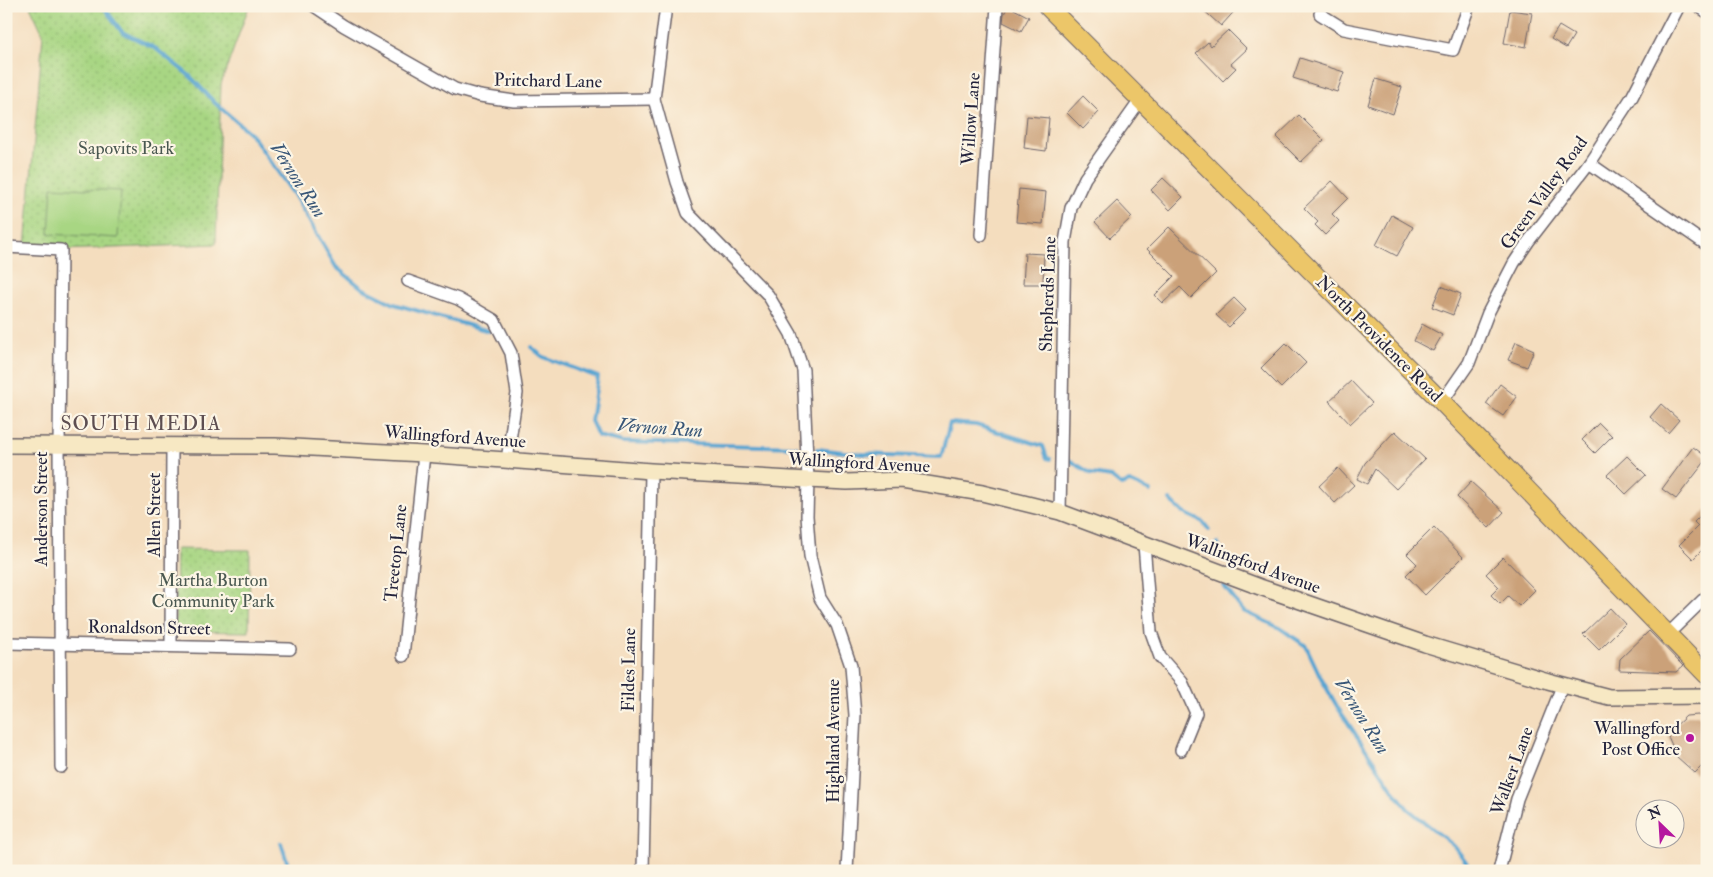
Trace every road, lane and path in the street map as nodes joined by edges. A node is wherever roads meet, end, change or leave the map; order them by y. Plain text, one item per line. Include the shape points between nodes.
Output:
1 (314, 6) edge
2 (666, 6) edge
3 (997, 6) edge
4 (1047, 6) edge
5 (1469, 6) edge
6 (1678, 6) edge
7 (1698, 6) edge
8 (1707, 12) edge
9 (1320, 14) dead end
10 (654, 99) junction
11 (1141, 99) junction
12 (1589, 163) junction
13 (981, 235) dead end
14 (1707, 245) edge
15 (6, 247) edge
16 (408, 281) dead end
17 (1442, 402) junction
18 (59, 444) junction
19 (6, 445) edge
20 (172, 445) junction
21 (424, 454) junction
22 (507, 460) junction
23 (650, 470) junction
24 (808, 480) junction
25 (1060, 512) junction
26 (1144, 544) junction
27 (1707, 596) edge
28 (1667, 635) junction
29 (6, 643) edge
30 (59, 644) junction
31 (171, 645) junction
32 (290, 648) dead end
33 (403, 656) dead end
34 (1707, 675) edge
35 (1563, 684) junction
36 (1707, 696) edge
37 (1181, 750) dead end
38 (62, 767) dead end
39 (643, 871) edge
40 (847, 871) edge
41 (1499, 871) edge

1 - 10 street, Pritchard Lane via 455,89 480,96 514,101
2 - 10 street, Highland Avenue
3 - 13 street, Willow Lane
4 - 11 main road, North Providence Road
5 - 9 street via 1453,50 1344,29
6 - 12 street, Green Valley Road via 1632,97
7 - 8 street
10 - 24 street, Highland Avenue via 688,213 768,295 791,334 803,370
11 - 17 main road, North Providence Road
11 - 25 street, Shepherds Lane via 1085,178 1071,208 1065,242
12 - 14 street
12 - 17 street, Green Valley Road via 1514,263 1488,313 1469,363
15 - 18 street, Anderson Street via 61,250
16 - 22 street via 458,299 494,320 511,352 517,393
17 - 28 main road, North Providence Road
18 - 19 street, Wallingford Avenue
18 - 20 street, Wallingford Avenue
18 - 30 street, Anderson Street
20 - 21 street, Wallingford Avenue via 275,446
20 - 31 street, Allen Street
21 - 22 street, Wallingford Avenue
21 - 33 street, Treetop Lane
22 - 23 street, Wallingford Avenue
23 - 24 street, Wallingford Avenue
23 - 39 street, Fildes Lane
24 - 25 street, Wallingford Avenue via 902,480 982,493
24 - 40 street, Highland Avenue via 810,556 820,598 837,625 851,666 855,715
25 - 26 street, Wallingford Avenue
26 - 35 street, Wallingford Avenue via 1260,588 1425,644
26 - 37 street via 1151,632 1160,657 1182,682 1196,713
27 - 28 street
28 - 34 main road, North Providence Road
29 - 30 street, Ronaldson Street
30 - 31 street, Ronaldson Street
30 - 38 street, Anderson Street
31 - 32 street, Ronaldson Street
35 - 36 street, Wallingford Avenue via 1610,697
35 - 41 street, Walker Lane via 1517,799

